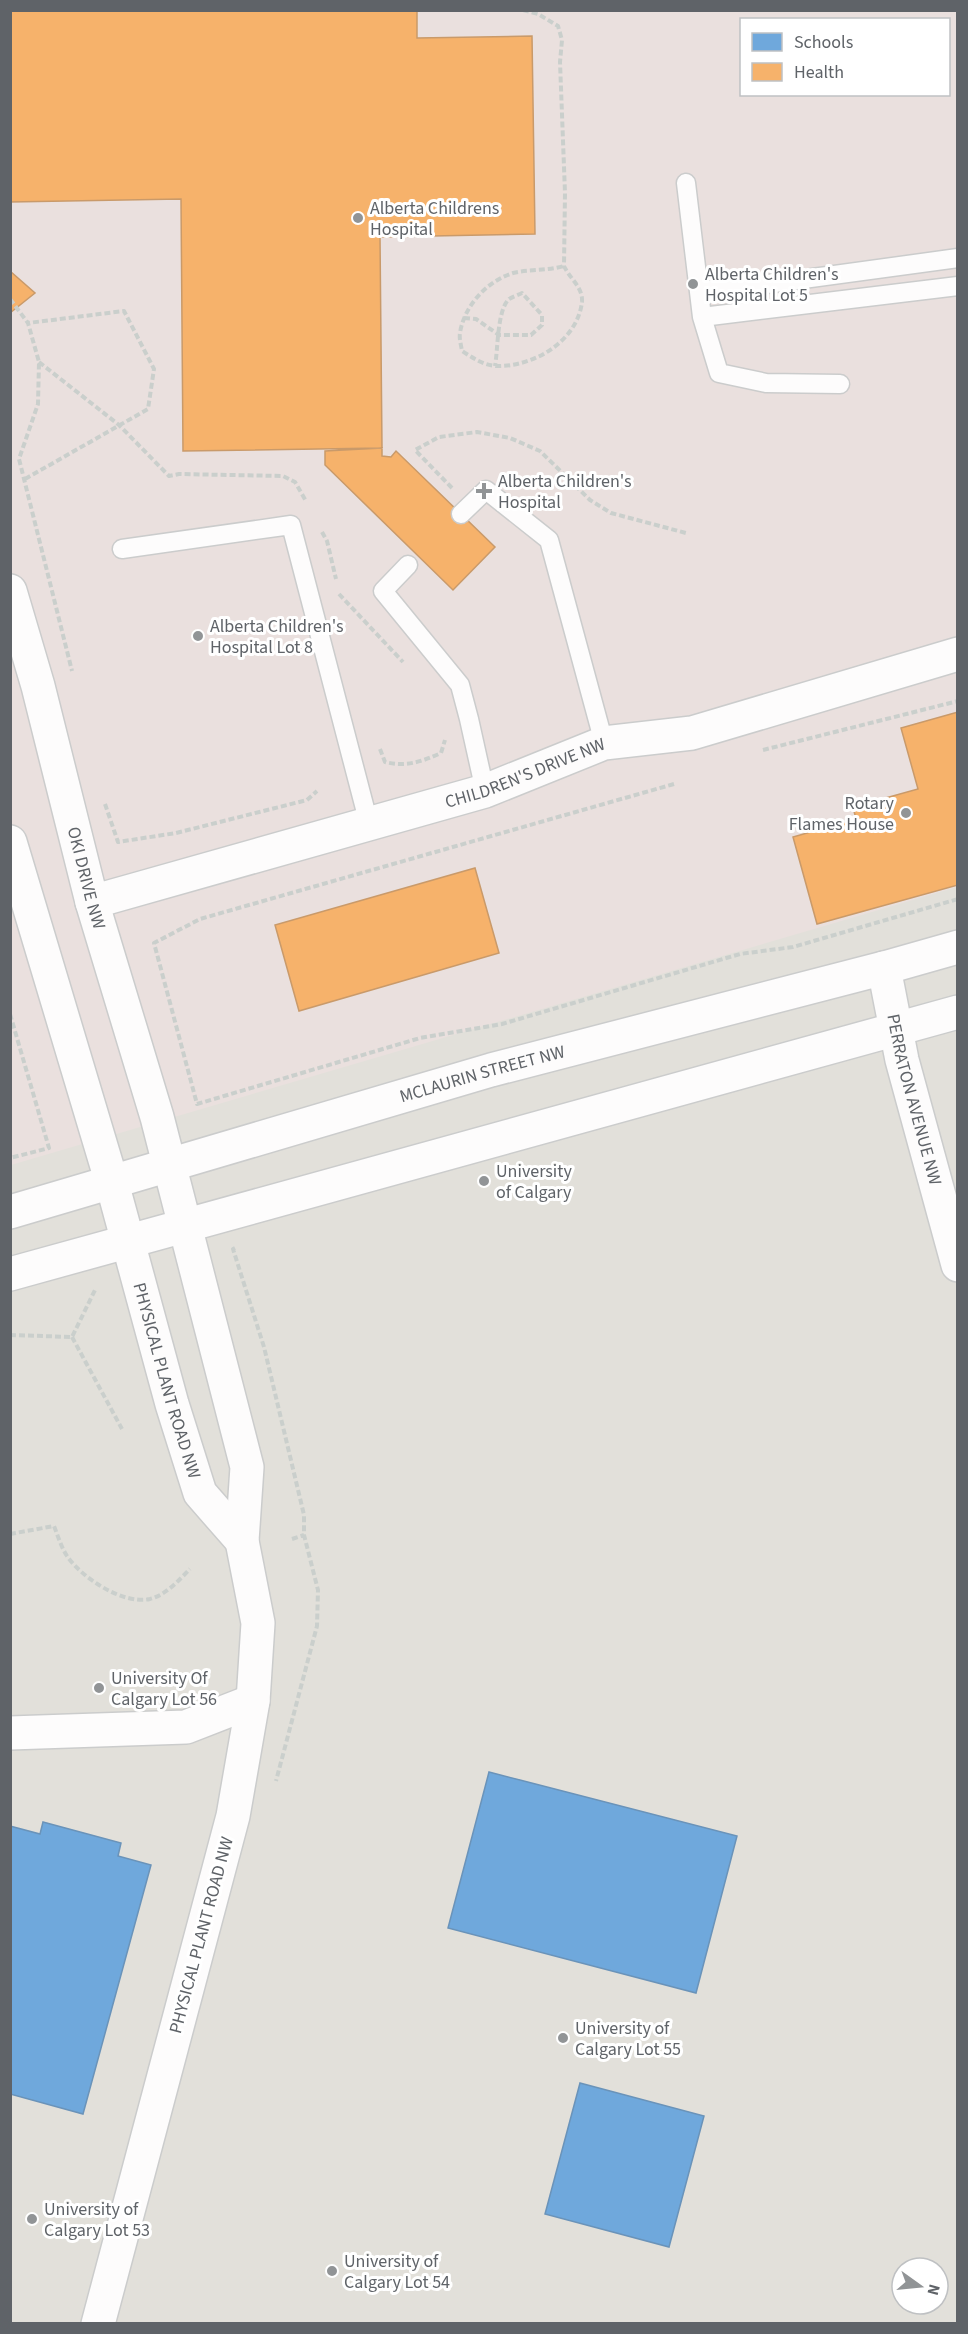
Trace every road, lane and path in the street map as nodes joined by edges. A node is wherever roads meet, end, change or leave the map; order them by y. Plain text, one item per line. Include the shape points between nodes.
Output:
1 (523, 10) edge
2 (686, 183) dead end
3 (957, 258) edge
4 (564, 266) junction
5 (957, 286) edge
6 (699, 291) junction
7 (10, 299) edge
8 (702, 317) junction
9 (464, 318) junction
10 (28, 323) junction
11 (499, 335) junction
12 (39, 362) junction
13 (495, 366) junction
14 (840, 384) dead end
15 (119, 425) junction
16 (25, 479) junction
17 (465, 510) joint
18 (311, 511) dead end
19 (322, 531) dead end
20 (686, 533) dead end
21 (122, 549) dead end
22 (408, 565) dead end
23 (10, 591) edge
24 (339, 594) junction
25 (342, 605) dead end
26 (957, 654) edge
27 (407, 666) dead end
28 (73, 674) dead end
29 (957, 702) edge
30 (443, 731) dead end
31 (378, 741) dead end
32 (604, 743) junction
33 (762, 751) dead end
34 (674, 783) dead end
35 (317, 791) dead end
36 (485, 791) junction
37 (104, 801) dead end
38 (369, 824) junction
39 (10, 842) edge
40 (957, 899) edge
41 (92, 902) junction
42 (957, 947) edge
43 (884, 969) junction
44 (957, 1012) edge
45 (10, 1014) edge
46 (896, 1028) junction
47 (10, 1158) edge
48 (169, 1164) junction
49 (112, 1183) junction
50 (10, 1212) edge
51 (184, 1226) junction
52 (128, 1241) junction
53 (957, 1265) edge
54 (10, 1274) edge
55 (95, 1290) dead end
56 (10, 1335) edge
57 (72, 1337) junction
58 (122, 1429) dead end
59 (10, 1534) edge
60 (304, 1535) dead end
61 (292, 1539) dead end
62 (242, 1541) junction
63 (190, 1569) dead end
64 (253, 1701) junction
65 (10, 1733) edge
66 (98, 2324) edge

1 - 4 path via 558,26 562,40
2 - 6 lane
3 - 6 lane
4 - 9 path via 512,274 483,291
4 - 13 path via 579,287 582,301 575,324 560,343 540,356
5 - 8 lane
6 - 8 lane
7 - 10 path
8 - 14 lane via 720,373 766,383
9 - 11 path via 476,320
9 - 13 path via 459,335 462,351
10 - 12 path
10 - 15 path via 124,311 154,369 148,409
11 - 11 path via 502,310 508,300 522,293 542,315 542,325 531,335
11 - 13 path
12 - 15 path
12 - 16 path via 38,404 19,459
15 - 16 path
15 - 18 path via 169,476 283,476 295,482
16 - 28 path
17 - 20 path via 416,450 439,437 477,432 510,438 540,451 590,500 611,513
17 - 32 lane via 486,490 549,540
19 - 24 path
21 - 38 lane via 291,525
22 - 36 lane via 382,591 460,685
23 - 41 street, OKI DRIVE NW
24 - 25 path
24 - 27 path
26 - 32 street, CHILDREN'S DRIVE NW via 692,733
29 - 33 path
30 - 31 path via 441,753 411,764 385,762
32 - 36 street, CHILDREN'S DRIVE NW
34 - 40 path via 200,919 154,943 197,1104 420,1038 502,1024 740,954 793,947
35 - 37 path via 308,800 118,842
36 - 38 street, CHILDREN'S DRIVE NW
38 - 41 street, CHILDREN'S DRIVE NW
39 - 49 street
41 - 48 street, OKI DRIVE NW
42 - 43 street, MCLAURIN STREET NW
43 - 46 street, PERRATON AVENUE NW
43 - 48 street, MCLAURIN STREET NW via 491,1070
44 - 46 street
45 - 47 path via 49,1148
46 - 51 street
46 - 53 street, PERRATON AVENUE NW
48 - 49 street, MCLAURIN STREET NW
48 - 51 street, OKI DRIVE NW
49 - 50 street, MCLAURIN STREET NW
49 - 52 street, PHYSICAL PLANT ROAD NW
51 - 52 street
51 - 62 street, PHYSICAL PLANT ROAD NW via 247,1467
52 - 54 street
52 - 62 street, PHYSICAL PLANT ROAD NW via 200,1493
55 - 57 path
56 - 57 path
57 - 58 path
59 - 63 path via 54,1526 67,1556 88,1578 134,1600 151,1599 168,1590
60 - 61 path
62 - 64 street, PHYSICAL PLANT ROAD NW via 258,1623
64 - 65 street via 186,1727
64 - 66 street, PHYSICAL PLANT ROAD NW via 233,1816

